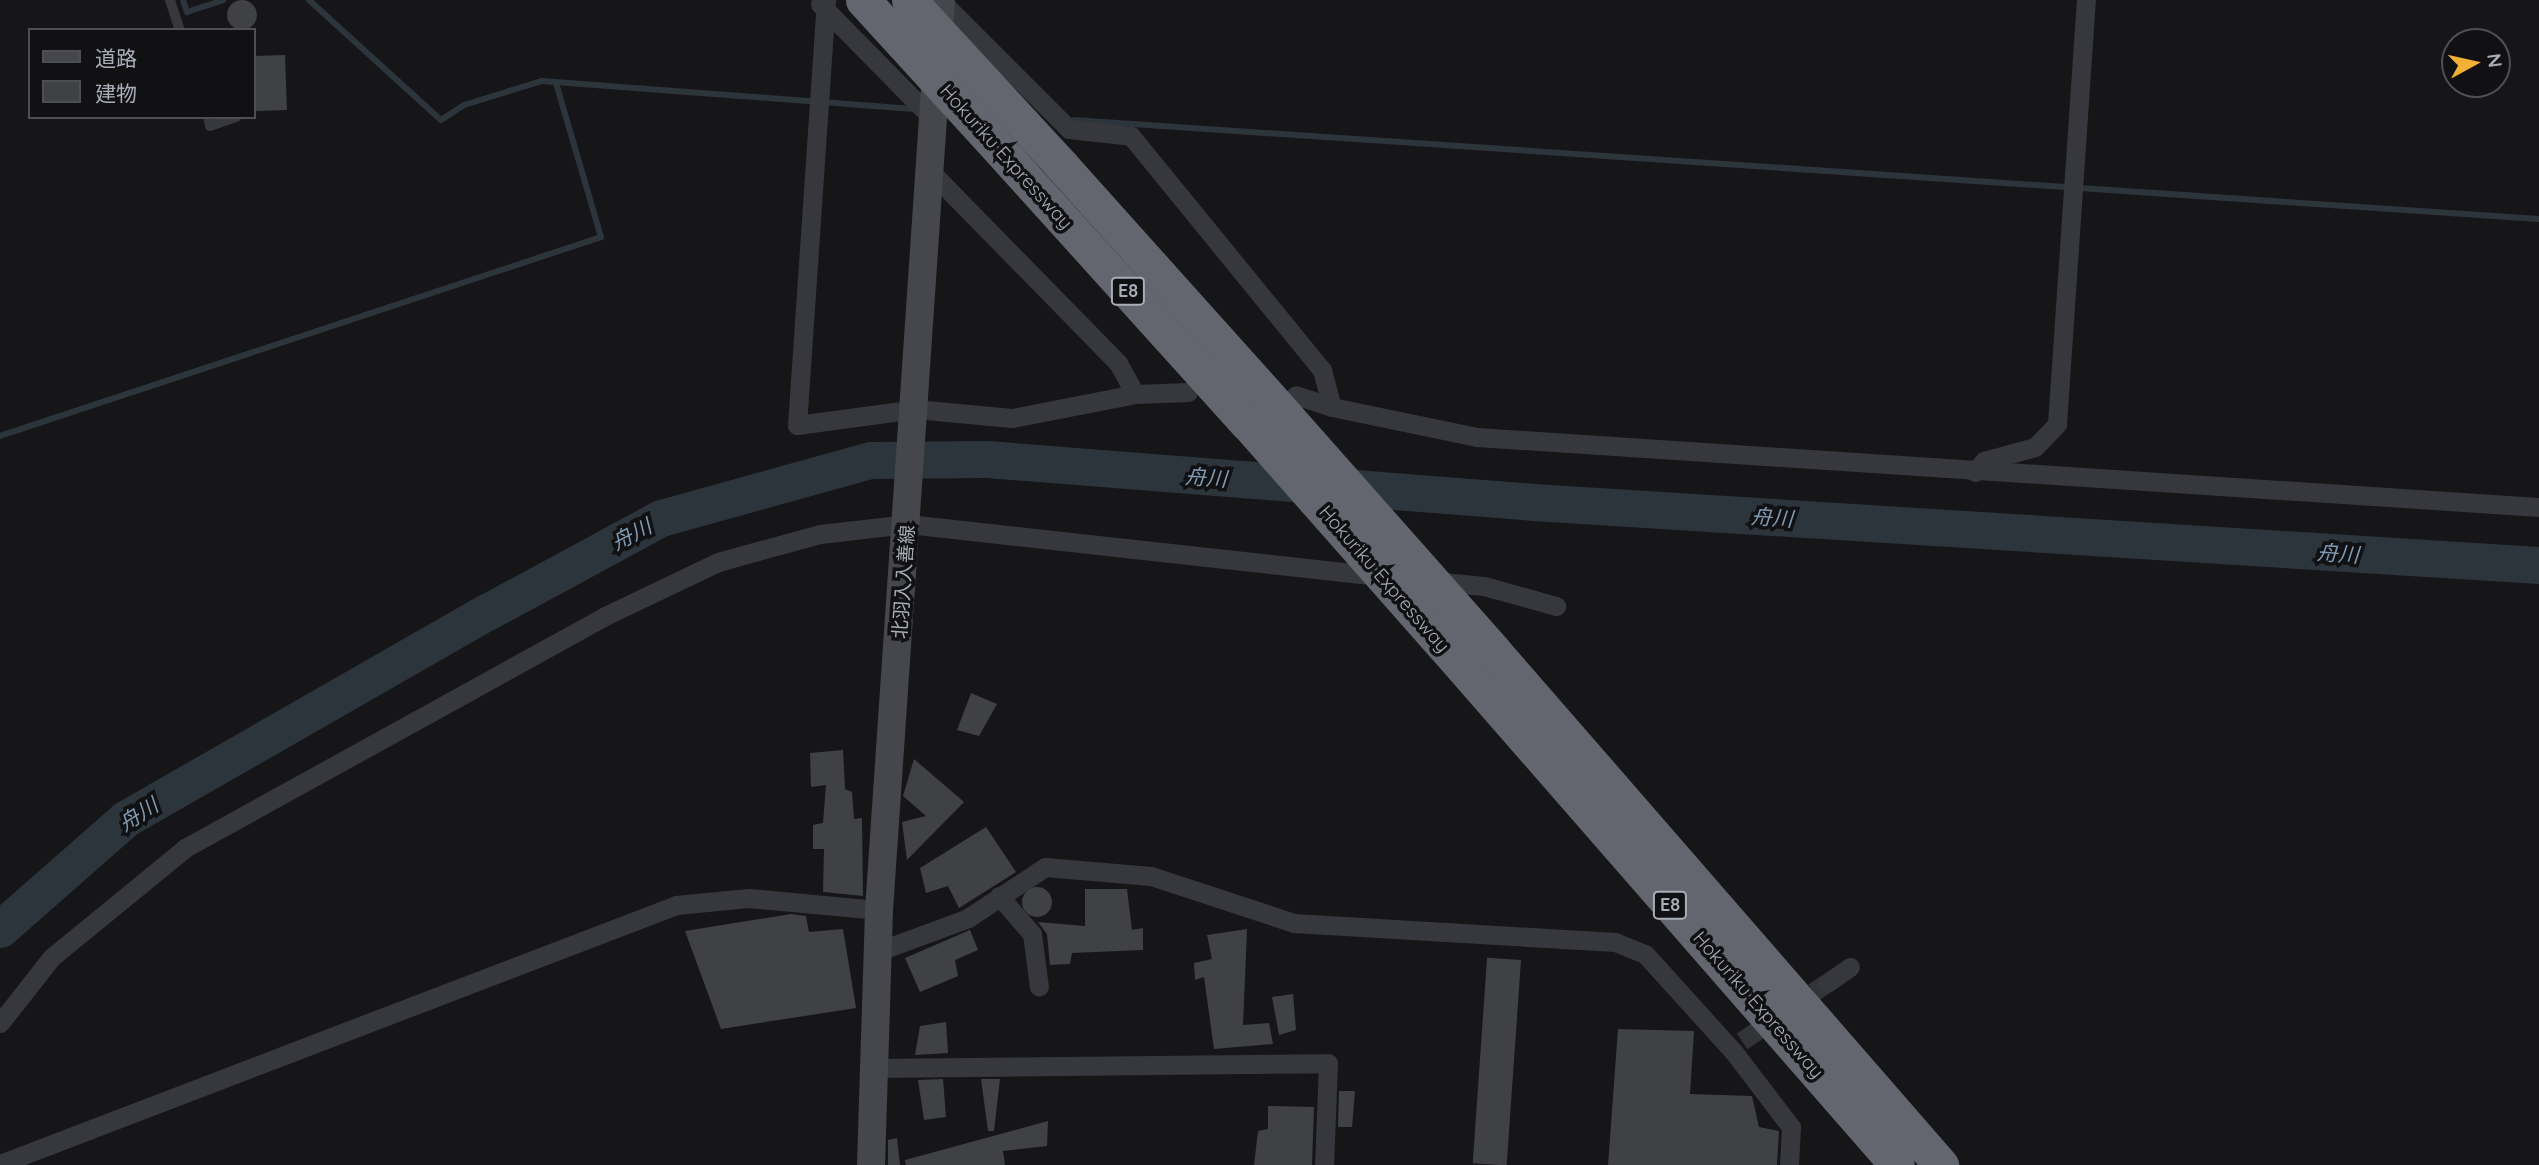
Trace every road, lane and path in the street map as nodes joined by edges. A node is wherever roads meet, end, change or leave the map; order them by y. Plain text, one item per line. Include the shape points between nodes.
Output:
1 (170, 0) edge
2 (863, 0) edge
3 (931, 0) edge
4 (2086, 0) edge
5 (822, 3) edge
6 (179, 28) edge
7 (208, 119) edge
8 (230, 119) edge
9 (935, 121) junction
10 (931, 172) junction
11 (1188, 392) dead end
12 (1135, 394) junction
13 (1291, 406) junction
14 (1332, 407) junction
15 (915, 415) junction
16 (1975, 472) junction
17 (2539, 507) edge
18 (908, 524) junction
19 (1556, 606) dead end
20 (999, 896) junction
21 (879, 910) junction
22 (879, 951) junction
23 (1850, 967) dead end
24 (1827, 983) tunnel mouth
25 (1039, 987) dead end
26 (0, 1023) edge
27 (872, 1068) junction
28 (0, 1164) edge
29 (871, 1165) edge
30 (1324, 1165) edge
31 (1789, 1165) edge
32 (1897, 1165) edge
33 (1941, 1165) edge

1 - 6 lane
2 - 32 highway, Hokuriku Expressway / E8, bridge via 1247,423
3 - 9 main road, 北羽入入善線
3 - 13 highway, Hokuriku Expressway / E8, bridge via 1062,166
3 - 14 street via 1069,129 1131,136 1322,370
4 - 16 street via 2057,424 2035,447 1984,461
5 - 9 street
5 - 15 street via 797,425
7 - 8 lane via 210,126
9 - 10 main road, 北羽入入善線
10 - 12 street via 1118,363
10 - 15 main road, 北羽入入善線
11 - 12 street
12 - 15 street via 1012,418
13 - 14 street
13 - 33 highway, Hokuriku Expressway / E8, bridge via 1493,650
14 - 16 street via 1477,437
15 - 18 main road, 北羽入入善線
16 - 17 street
18 - 19 street via 1484,586
18 - 21 main road, 北羽入入善線
18 - 26 street via 820,534 718,562 604,616 185,848 52,957
20 - 22 street via 968,918
20 - 25 street via 1032,934
20 - 31 street via 1045,867 1151,876 1294,923 1615,942 1645,954 1737,1046 1791,1127
21 - 22 main road, 北羽入入善線
21 - 28 street via 749,898 676,905
22 - 27 main road, 北羽入入善線
23 - 24 street
27 - 29 main road, 北羽入入善線
27 - 30 street via 1328,1063

